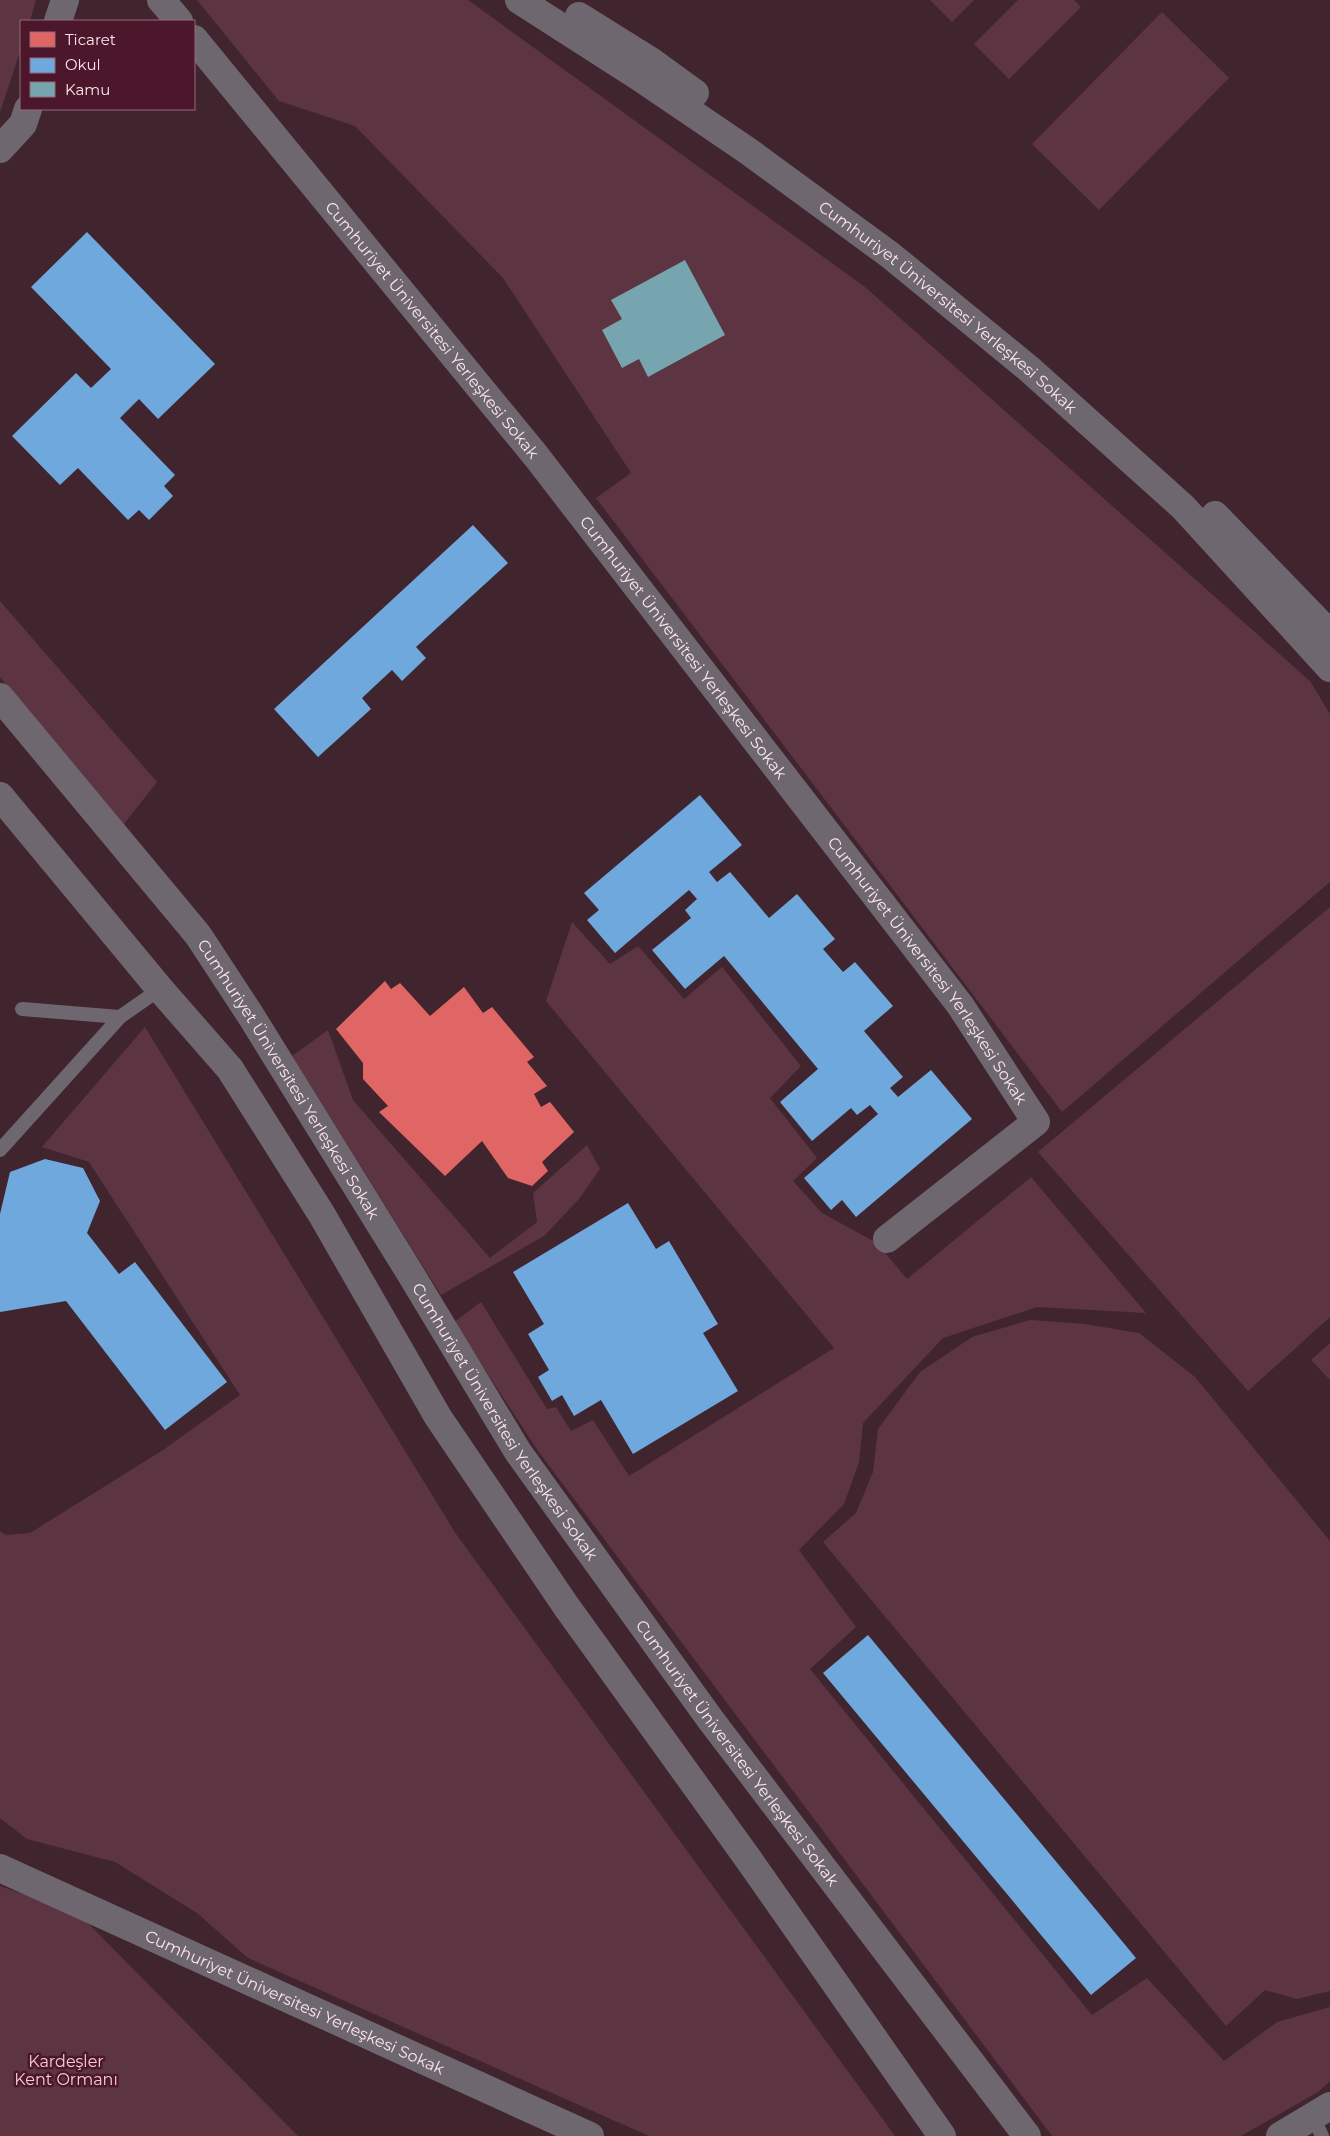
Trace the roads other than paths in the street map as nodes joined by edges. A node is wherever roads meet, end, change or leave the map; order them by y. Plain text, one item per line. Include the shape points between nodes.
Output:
1 (65, 0) edge
2 (161, 0) edge
3 (519, 0) edge
4 (554, 0) edge
5 (58, 20) edge
6 (178, 20) edge
7 (195, 40) edge
8 (28, 110) edge
9 (0, 149) edge
10 (1330, 634) edge
11 (1330, 668) edge
12 (0, 697) edge
13 (0, 796) edge
14 (160, 989) junction
15 (22, 1009) dead end
16 (120, 1018) junction
17 (0, 1150) edge
18 (886, 1239) dead end
19 (0, 1868) edge
20 (1322, 2120) edge
21 (590, 2136) edge
22 (942, 2136) edge
23 (1027, 2136) edge
24 (1280, 2136) edge

1 - 5 street
2 - 6 street
3 - 11 street, Cumhuriyet Üniversitesi Yerleşkesi Sokak via 748,151 890,255 1028,368 1183,507
4 - 10 street, Cumhuriyet Üniversitesi Yerleşkesi Sokak via 651,61 901,242 1196,495
7 - 18 street, Cumhuriyet Üniversitesi Yerleşkesi Sokak via 536,456 960,1004 1036,1122
8 - 9 street via 23,124
12 - 23 street, Cumhuriyet Üniversitesi Yerleşkesi Sokak via 198,935 518,1452 710,1719
13 - 14 street
14 - 16 lane
14 - 22 street via 230,1069 322,1215 438,1417 566,1606 750,1860
15 - 16 lane
16 - 17 lane
19 - 21 street, Cumhuriyet Üniversitesi Yerleşkesi Sokak
20 - 24 street

